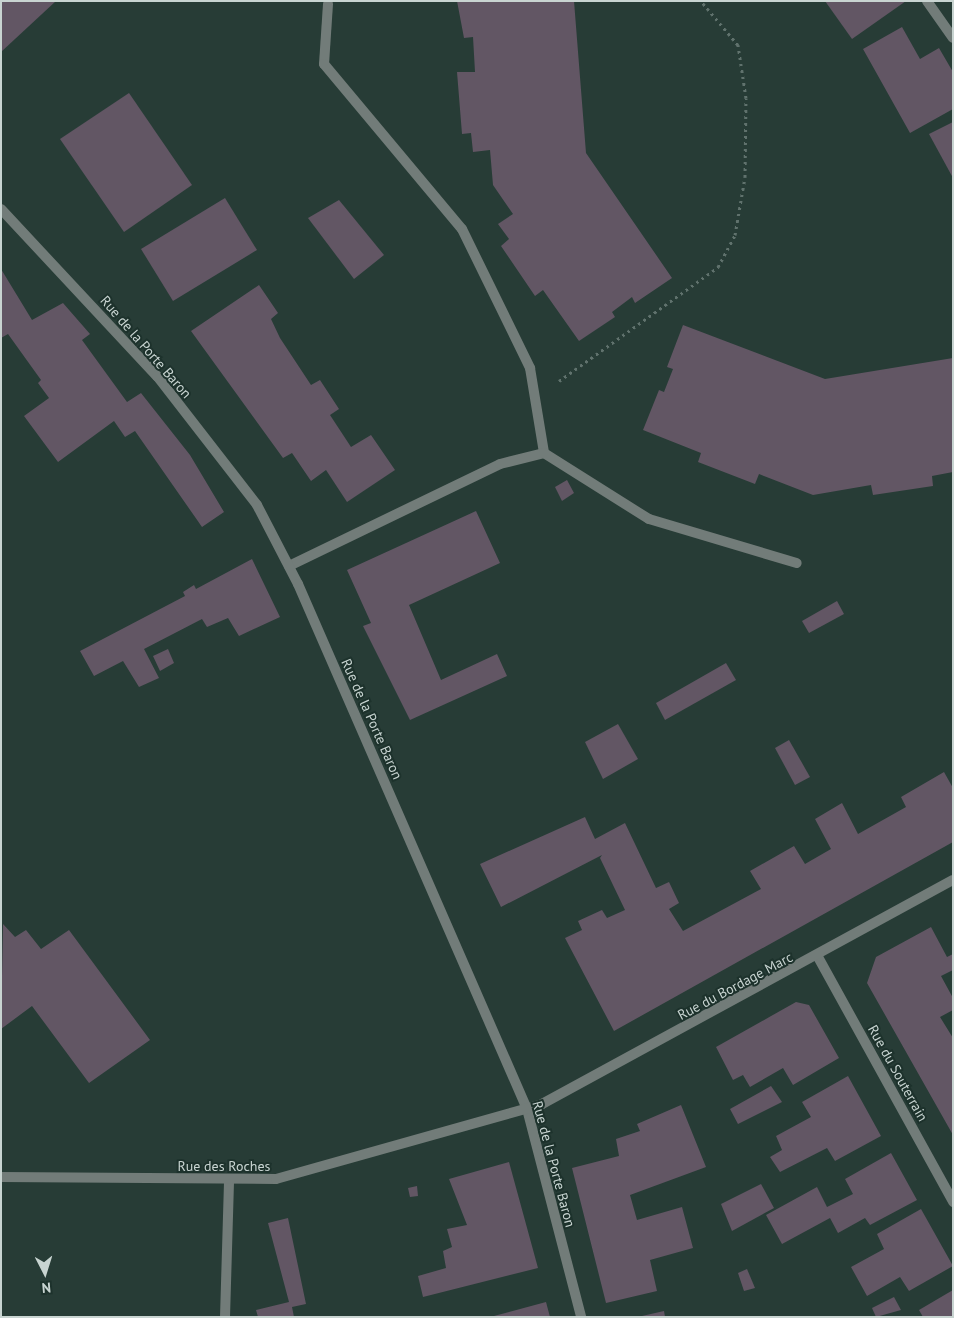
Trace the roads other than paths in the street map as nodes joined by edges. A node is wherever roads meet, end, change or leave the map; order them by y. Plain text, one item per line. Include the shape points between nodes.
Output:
1 (927, 1) edge
2 (328, 4) dead end
3 (953, 38) edge
4 (1, 209) edge
5 (544, 453) junction
6 (797, 564) dead end
7 (289, 566) junction
8 (953, 880) edge
9 (818, 957) junction
10 (526, 1108) junction
11 (1, 1177) edge
12 (229, 1181) junction
13 (953, 1202) edge
14 (225, 1317) edge
15 (581, 1317) edge

1 - 3 street
2 - 5 street via 324,64 462,229 530,368
4 - 7 street, Rue de la Porte Baron via 157,376 257,505
5 - 6 street via 649,519
5 - 7 street via 500,464
7 - 10 street, Rue de la Porte Baron
8 - 9 street, Rue du Bordage Marc
9 - 10 street, Rue du Bordage Marc via 542,1104
9 - 13 street, Rue du Souterrain
10 - 12 street, Rue des Roches via 276,1179
10 - 15 street, Rue de la Porte Baron
11 - 12 street, Rue des Roches
12 - 14 street

